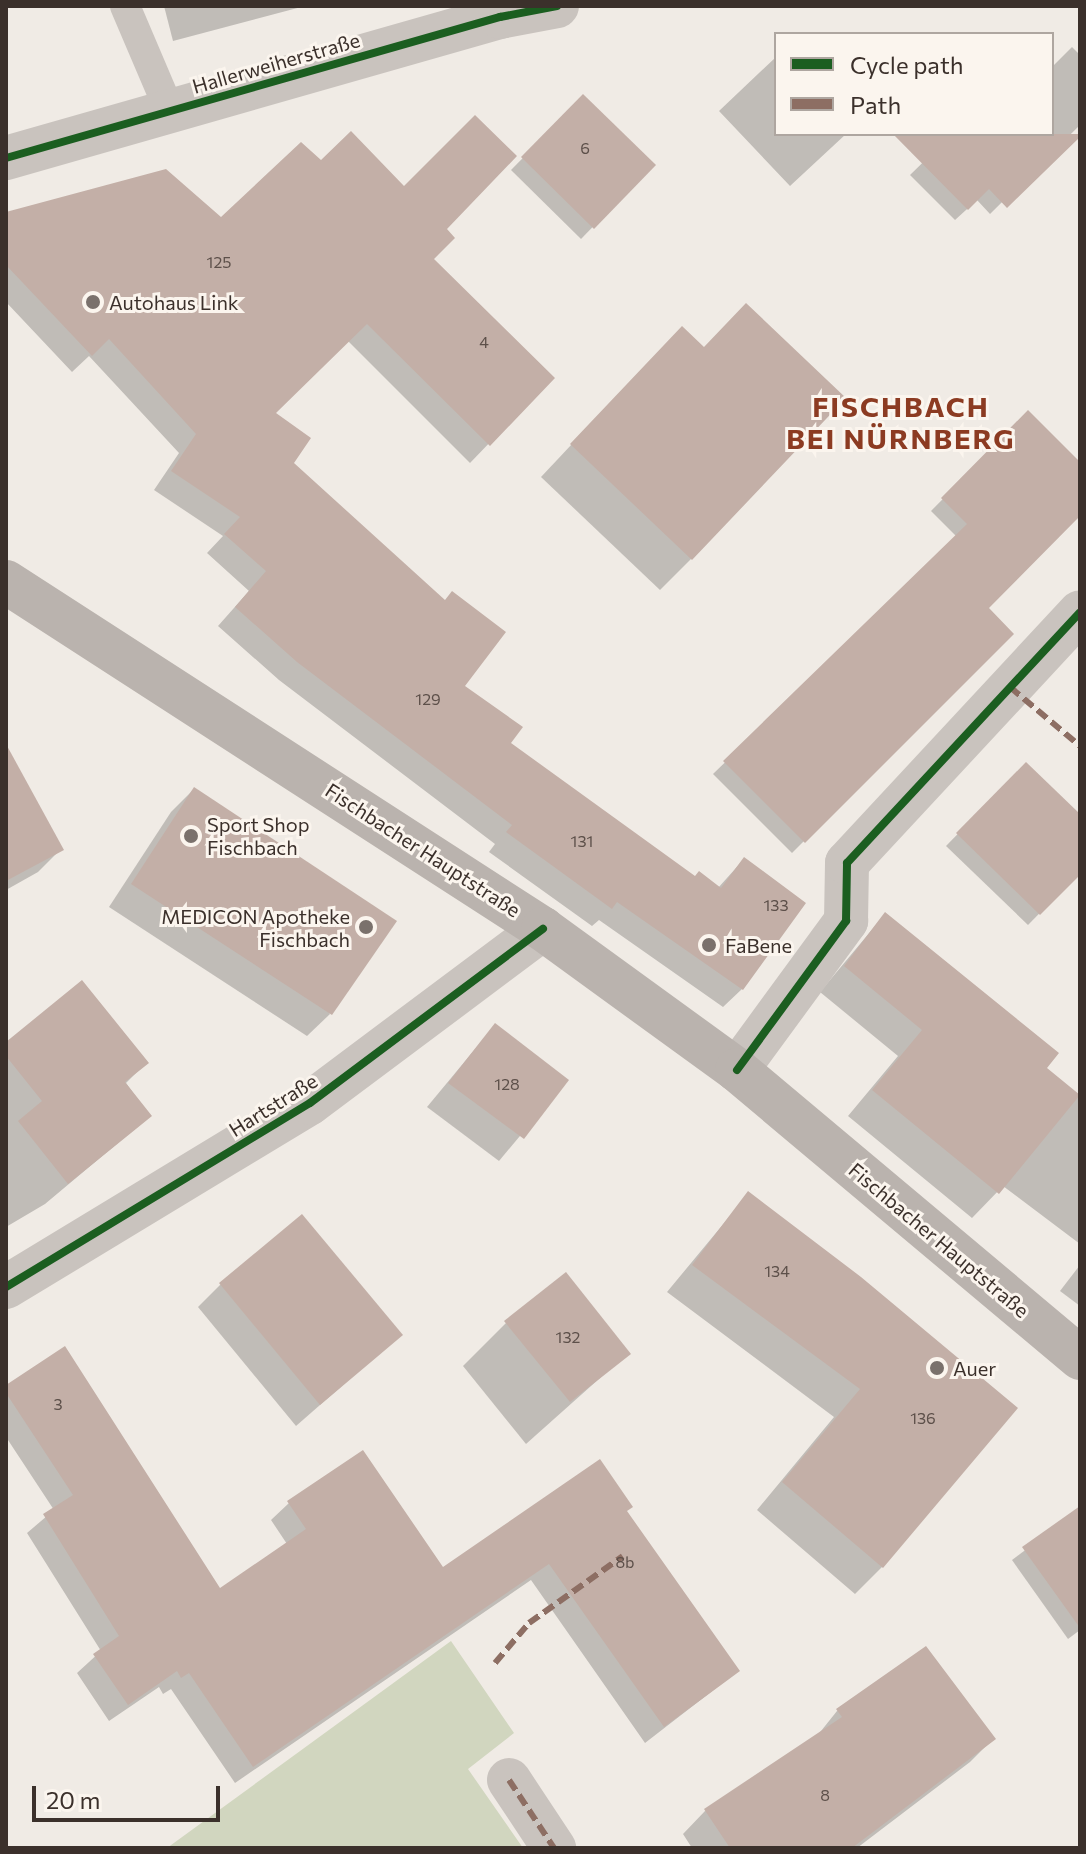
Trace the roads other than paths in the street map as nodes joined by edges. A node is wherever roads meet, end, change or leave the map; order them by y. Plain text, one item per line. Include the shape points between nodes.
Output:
1 (125, 6) edge
2 (557, 6) edge
3 (499, 12) edge
4 (169, 109) junction
5 (6, 158) edge
6 (6, 582) edge
7 (1080, 612) edge
8 (543, 929) junction
9 (737, 1070) junction
10 (6, 1287) edge
11 (1080, 1358) edge
12 (509, 1780) dead end
13 (554, 1848) edge

1 - 4 lane
2 - 3 street, Hallerweiherstraße
3 - 4 street, Hallerweiherstraße
4 - 5 street, Hallerweiherstraße
6 - 8 main road, Fischbacher Hauptstraße
7 - 9 street via 847,863 846,921
8 - 9 main road, Fischbacher Hauptstraße
8 - 10 street, Hartstraße via 310,1103
9 - 11 main road, Fischbacher Hauptstraße
12 - 13 street

